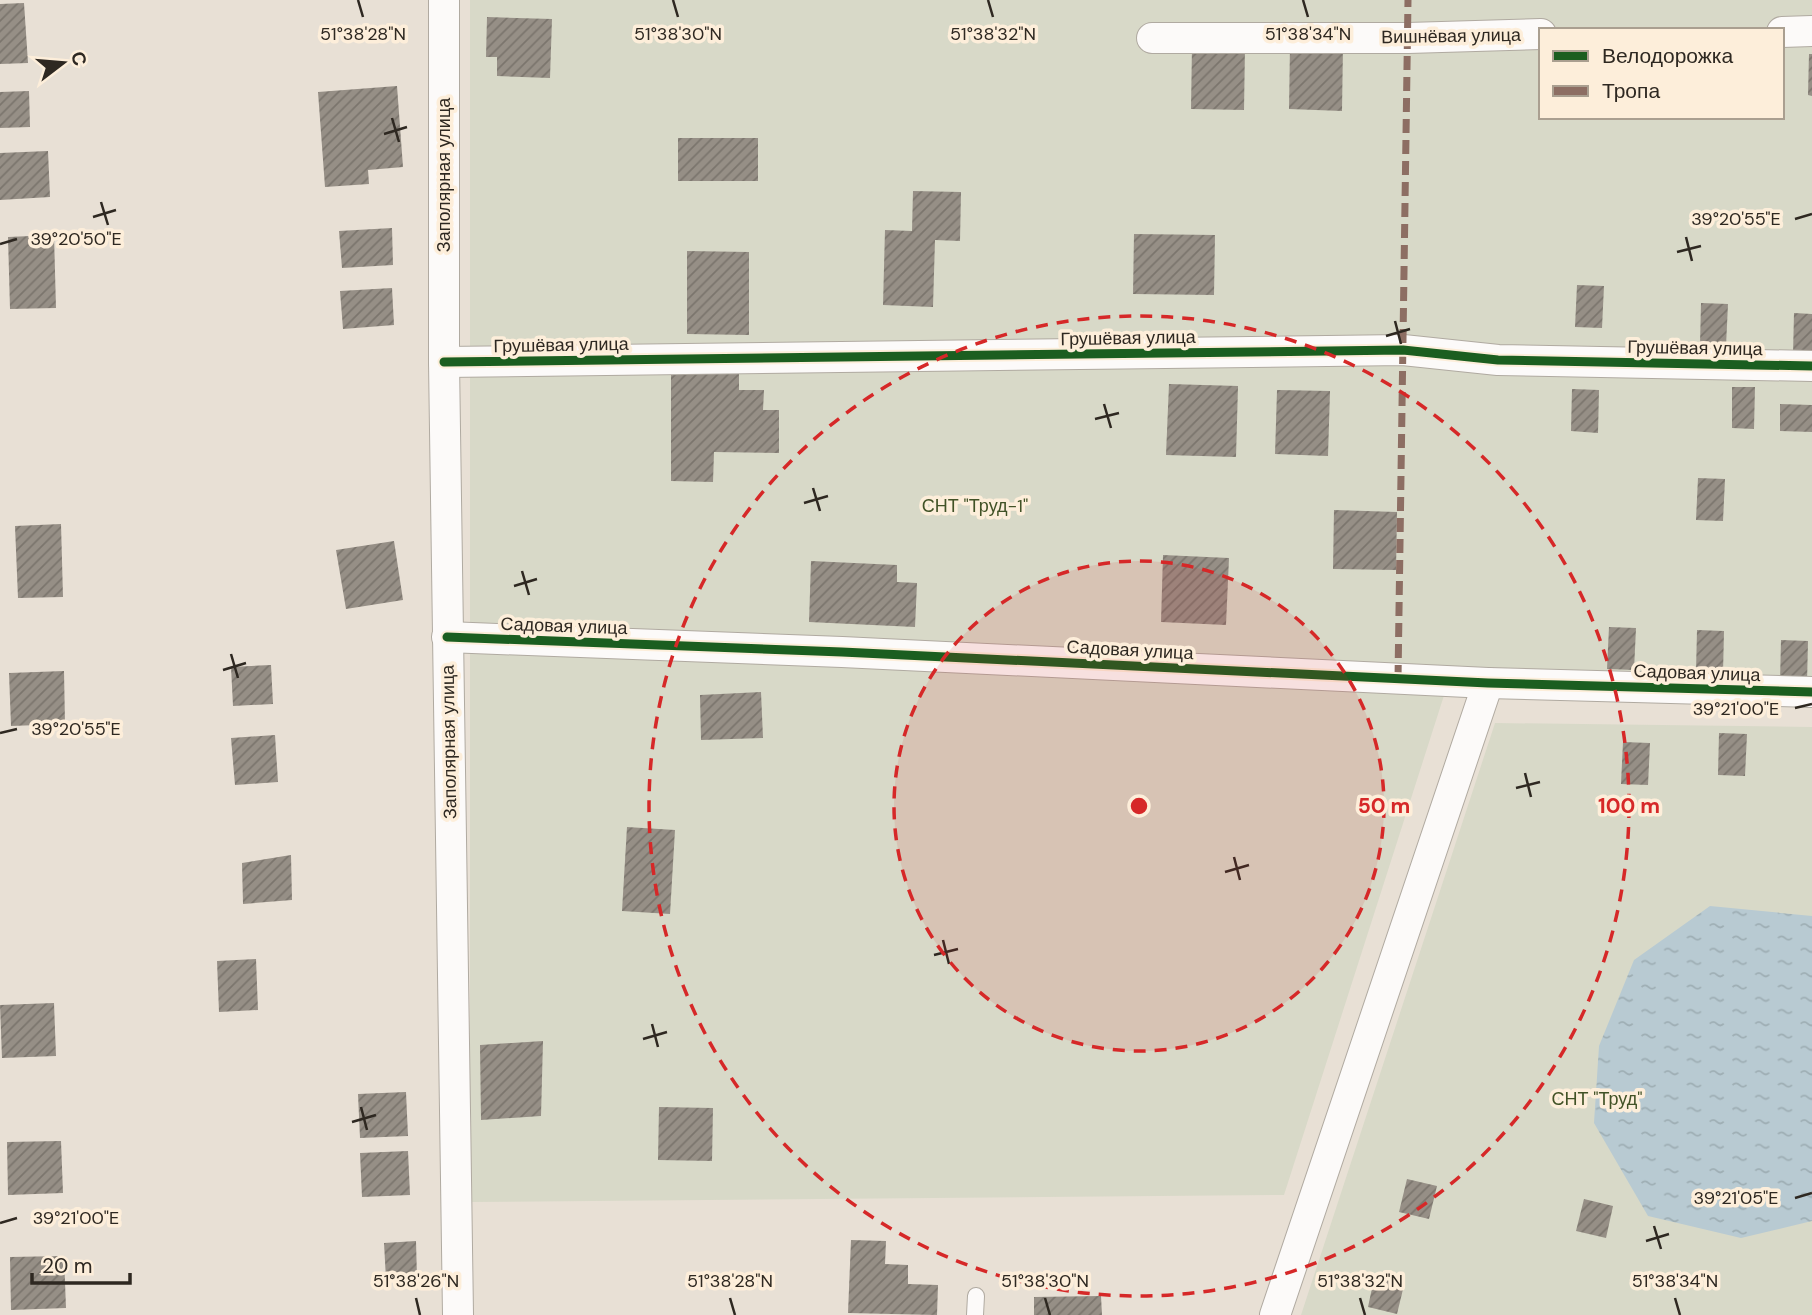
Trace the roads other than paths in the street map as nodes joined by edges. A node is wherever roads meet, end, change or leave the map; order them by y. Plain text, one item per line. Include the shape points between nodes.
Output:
1 (444, 0) edge
2 (1784, 32) edge
3 (1812, 32) edge
4 (1539, 34) edge
5 (1152, 38) dead end
6 (444, 362) junction
7 (1812, 366) edge
8 (447, 637) junction
9 (1488, 683) junction
10 (1812, 692) edge
11 (976, 1296) dead end
12 (458, 1315) edge
13 (975, 1315) edge
14 (1275, 1315) edge

1 - 6 street, Заполярная улица
2 - 3 street
4 - 5 street, Вишнёвая улица
6 - 7 street, Грушёвая улица via 1403,350 1498,360
6 - 8 street, Заполярная улица
8 - 9 street, Садовая улица
8 - 12 street, Заполярная улица
9 - 10 street, Садовая улица
9 - 14 street
11 - 13 lane

